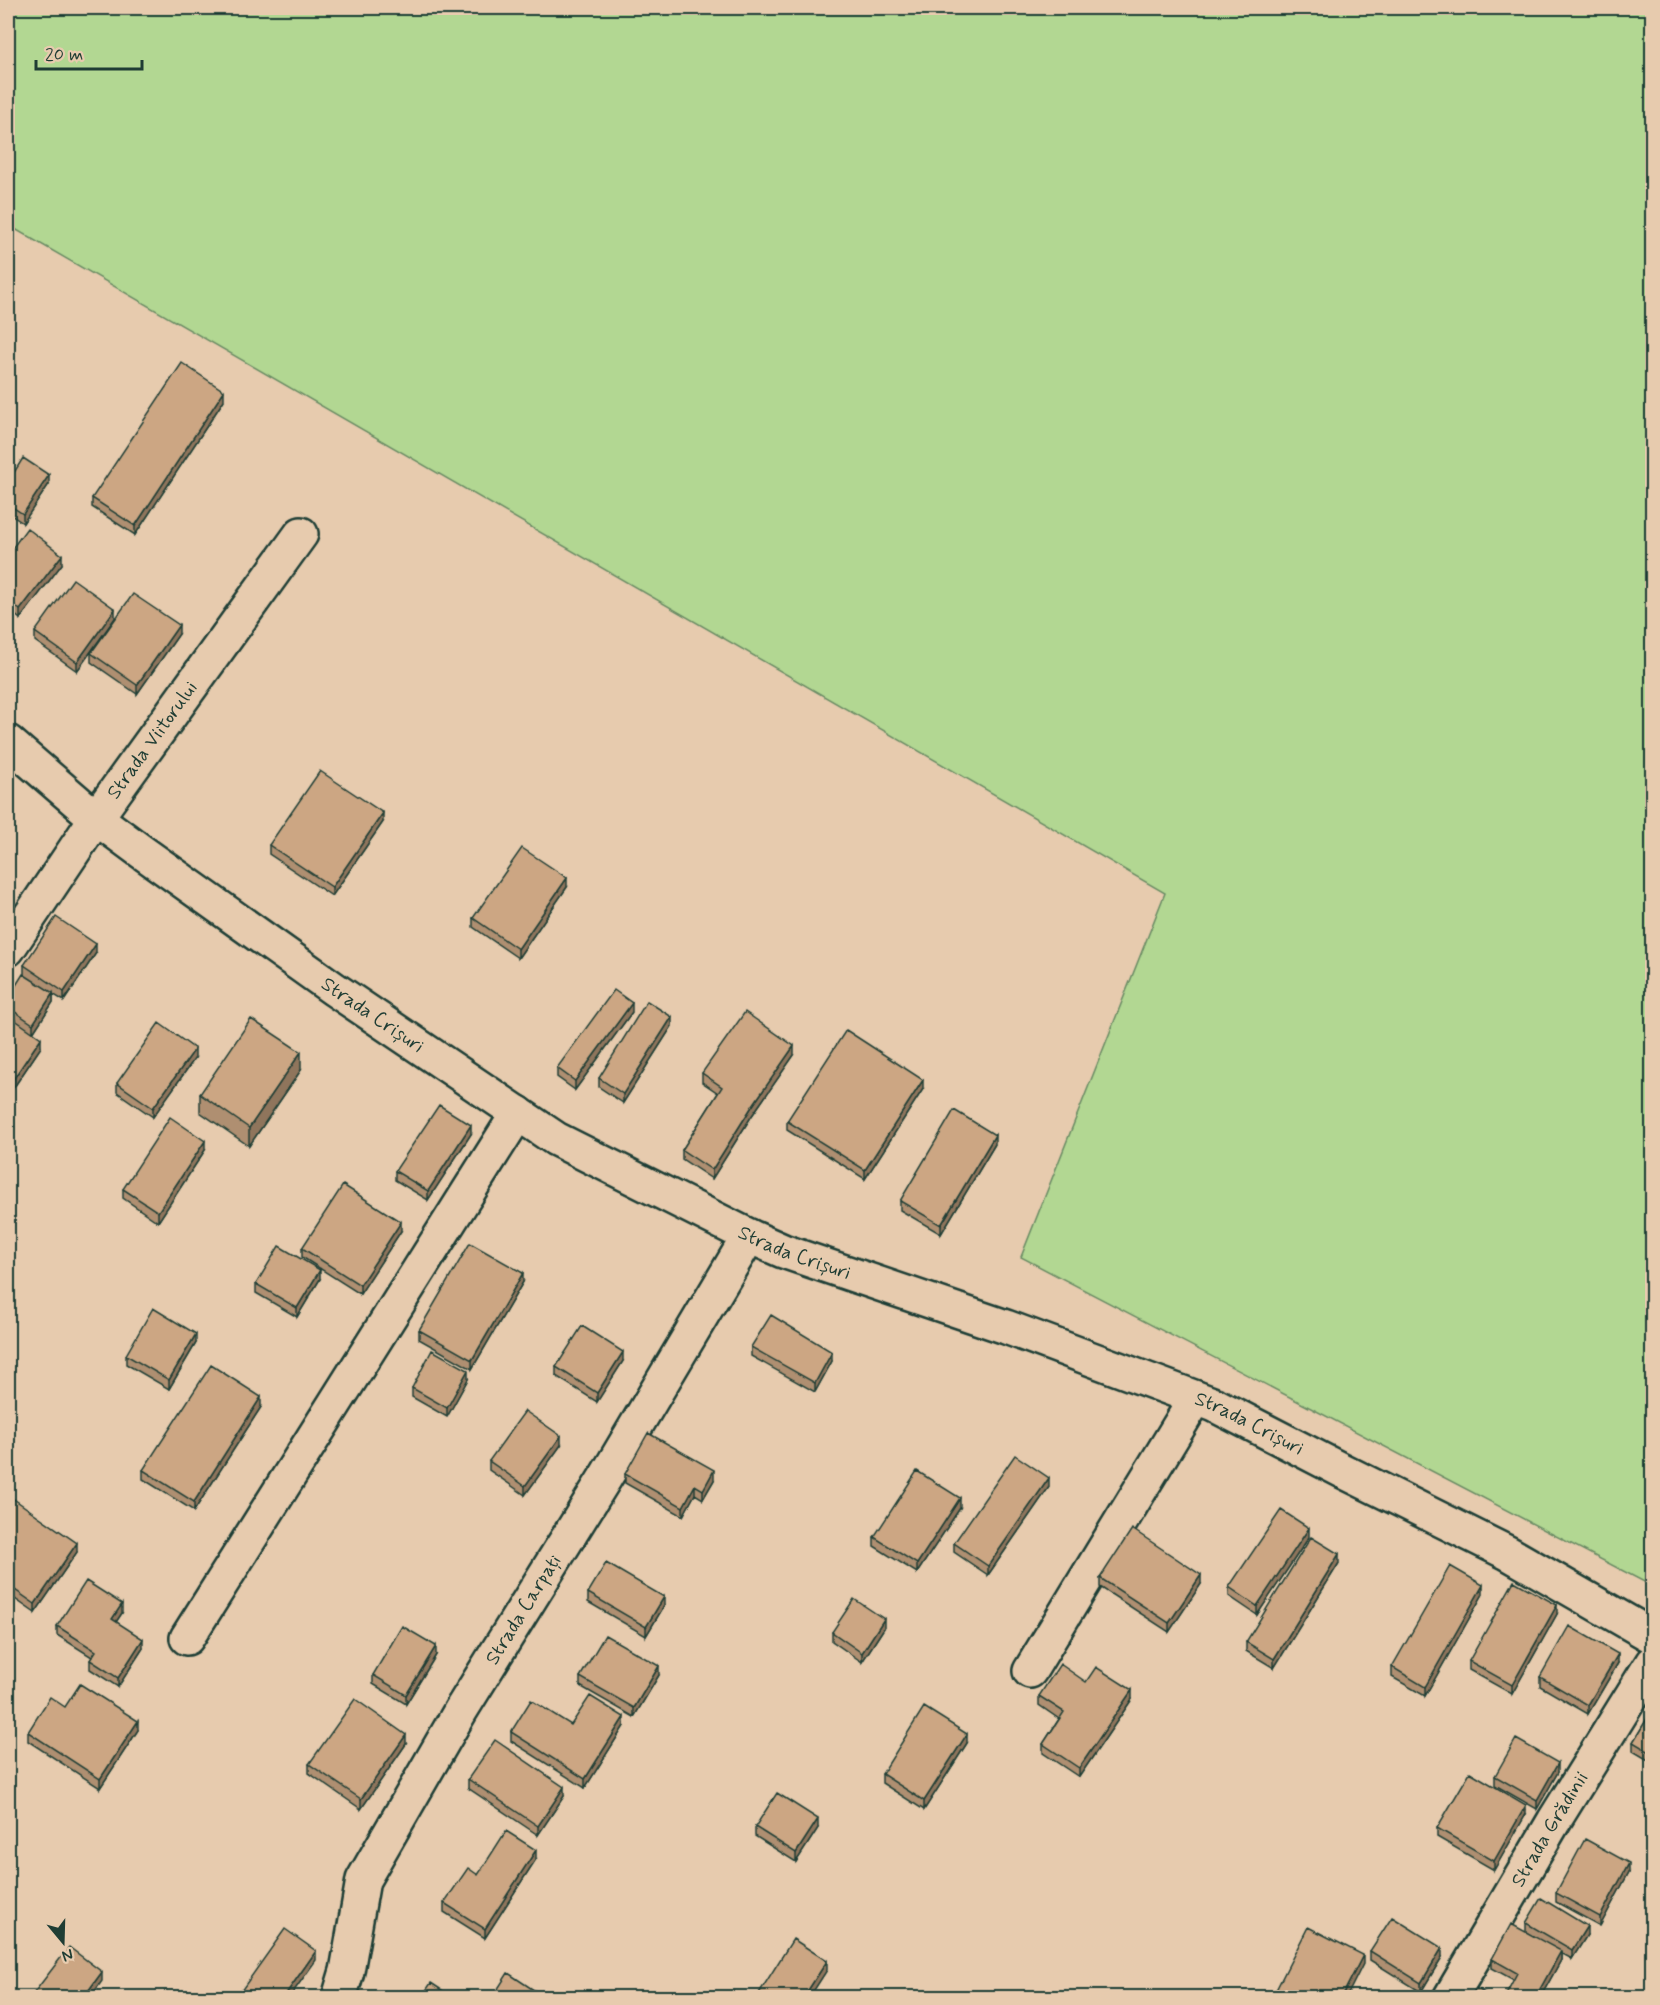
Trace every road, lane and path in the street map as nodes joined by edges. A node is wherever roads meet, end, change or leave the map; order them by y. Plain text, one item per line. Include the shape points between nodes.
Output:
1 (300, 534) dead end
2 (8, 742) edge
3 (96, 818) junction
4 (8, 949) edge
5 (518, 1113) junction
6 (748, 1236) junction
7 (1196, 1398) junction
8 (1653, 1636) edge
9 (186, 1638) dead end
10 (1653, 1663) edge
11 (1030, 1671) dead end
12 (339, 1998) edge
13 (1449, 1998) edge

1 - 3 street, Strada Viitorului
2 - 3 street, Strada Crișuri
3 - 4 street, Strada Viitorului
3 - 5 street, Strada Crișuri via 334,989
5 - 6 street, Strada Crișuri via 556,1139
5 - 9 street
6 - 7 street, Strada Crișuri
6 - 12 street, Strada Carpați via 605,1478 461,1710 363,1880
7 - 8 street, Strada Crișuri via 1508,1553
7 - 11 street
10 - 13 street, Strada Grădinii

